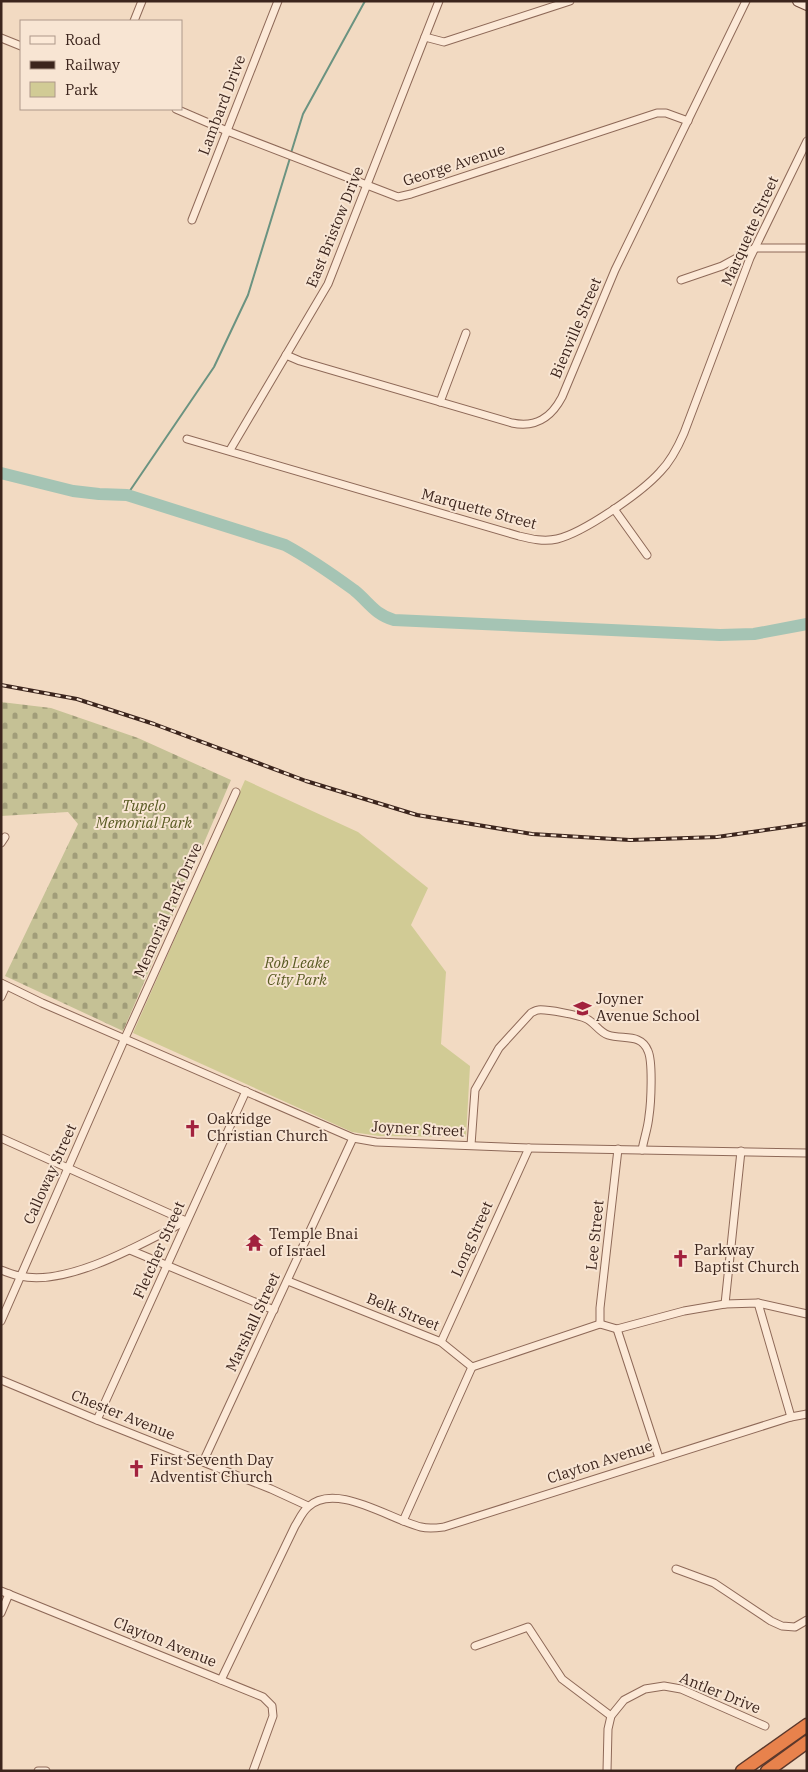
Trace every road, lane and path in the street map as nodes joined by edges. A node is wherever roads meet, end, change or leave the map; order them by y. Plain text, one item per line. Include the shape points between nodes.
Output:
1 (142, 1) edge
2 (278, 1) edge
3 (439, 1) edge
4 (570, 1) edge
5 (746, 1) edge
6 (798, 1) edge
7 (807, 5) edge
8 (134, 20) edge
9 (425, 36) junction
10 (1, 38) edge
11 (20, 46) edge
12 (178, 110) edge
13 (688, 121) junction
14 (227, 131) junction
15 (807, 141) edge
16 (367, 186) junction
17 (192, 220) dead end
18 (755, 248) junction
19 (807, 248) edge
20 (681, 280) dead end
21 (466, 333) dead end
22 (286, 355) junction
23 (440, 402) junction
24 (187, 439) dead end
25 (230, 450) junction
26 (614, 509) junction
27 (647, 555) dead end
28 (236, 792) dead end
29 (4, 985) edge
30 (1, 997) edge
31 (125, 1038) junction
32 (246, 1091) junction
33 (1, 1138) edge
34 (353, 1138) junction
35 (472, 1145) junction
36 (529, 1148) junction
37 (618, 1149) junction
38 (642, 1150) junction
39 (741, 1151) junction
40 (807, 1152) edge
41 (68, 1168) junction
42 (186, 1221) junction
43 (130, 1250) junction
44 (168, 1264) junction
45 (1, 1270) edge
46 (21, 1276) junction
47 (288, 1281) junction
48 (758, 1303) junction
49 (726, 1304) junction
50 (274, 1310) junction
51 (807, 1314) edge
52 (1, 1321) edge
53 (600, 1324) junction
54 (617, 1329) junction
55 (441, 1342) junction
56 (472, 1367) junction
57 (1, 1380) edge
58 (807, 1414) edge
59 (791, 1417) junction
60 (97, 1420) junction
61 (659, 1458) junction
62 (203, 1462) junction
63 (308, 1506) junction
64 (402, 1521) junction
65 (676, 1569) dead end
66 (1, 1591) edge
67 (9, 1594) junction
68 (1, 1613) edge
69 (807, 1620) edge
70 (474, 1646) dead end
71 (221, 1680) junction
72 (611, 1716) junction
73 (807, 1725) edge
74 (764, 1726) dead end
75 (787, 1739) junction
76 (807, 1742) edge
77 (794, 1751) junction
78 (38, 1771) edge
79 (46, 1771) edge
80 (253, 1771) edge
81 (607, 1771) edge
82 (742, 1771) edge
83 (767, 1771) edge

1 - 8 street
2 - 14 street, Lambard Drive
3 - 9 street, East Bristow Drive
4 - 9 street via 448,41
5 - 13 street, Bienville Street
6 - 7 street
9 - 16 street, East Bristow Drive
10 - 11 street
12 - 14 street, George Avenue
13 - 16 street, George Avenue via 657,113 401,197
13 - 23 street, Bienville Street via 615,270 553,412 535,424 520,425
14 - 16 street, George Avenue
14 - 17 street, Lambard Drive
15 - 18 street, Marquette Street
16 - 22 street, East Bristow Drive via 328,284
18 - 19 street
18 - 20 street via 722,266
18 - 26 street, Marquette Street via 676,451 654,479
21 - 23 street
22 - 23 street, Bienville Street
22 - 25 street, East Bristow Drive
24 - 25 street, Marquette Street
25 - 26 street, Marquette Street via 538,540 556,540 574,534
26 - 27 street
28 - 31 street, Memorial Park Drive
29 - 30 street
29 - 31 street, Joyner Street
31 - 32 street, Joyner Street
31 - 41 street, Calloway Street
32 - 34 street, Joyner Street
32 - 42 street, Fletcher Street
33 - 41 street
34 - 35 street, Joyner Street via 376,1142
34 - 47 street, Marshall Street
35 - 36 street, Joyner Street
35 - 38 street via 475,1090 499,1048 531,1013 538,1010 577,1015 609,1036 636,1039 643,1043 650,1060 650,1115
36 - 37 street, Joyner Street
36 - 55 street, Long Street
37 - 38 street, Joyner Street
37 - 53 street, Lee Street
38 - 39 street, Joyner Street
39 - 40 street, Joyner Street
39 - 49 street
41 - 42 street
41 - 46 street, Calloway Street
42 - 43 street
42 - 44 street, Fletcher Street
43 - 44 street
43 - 46 street via 77,1272 47,1277
44 - 50 street
44 - 60 street, Fletcher Street
45 - 46 street
46 - 52 street, Calloway Street
47 - 50 street, Marshall Street
47 - 55 street, Belk Street
48 - 49 street
48 - 51 street
48 - 59 street
49 - 54 street via 684,1311
50 - 62 street, Marshall Street
53 - 54 street
53 - 56 street
54 - 61 street
55 - 56 street, Belk Street
56 - 64 street
57 - 60 street, Chester Avenue
58 - 59 street, Clayton Avenue
59 - 61 street, Clayton Avenue
60 - 62 street, Chester Avenue
61 - 64 street, Clayton Avenue via 444,1527 428,1528
62 - 63 street, Chester Avenue
63 - 64 street via 320,1500 337,1498
63 - 71 street, Clayton Avenue via 295,1526
65 - 69 street via 714,1583 782,1626 795,1627
66 - 67 street, Clayton Avenue
67 - 68 street
67 - 71 street, Clayton Avenue
70 - 72 street via 528,1627 562,1679
71 - 80 street via 263,1697 272,1706 272,1721
72 - 74 street, Antler Drive via 630,1695 664,1686 690,1692
72 - 81 street
73 - 75 highway
75 - 77 highway
75 - 82 highway
76 - 77 highway
77 - 83 highway
78 - 79 street

